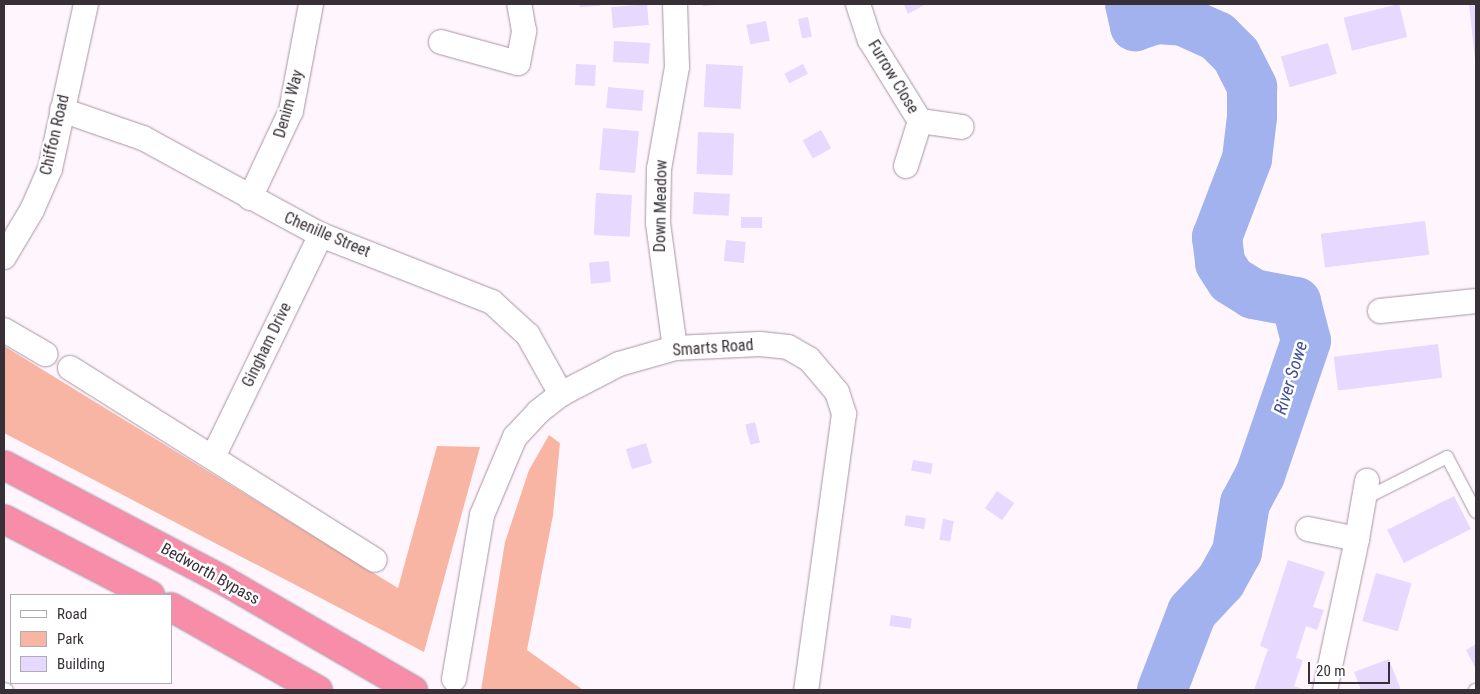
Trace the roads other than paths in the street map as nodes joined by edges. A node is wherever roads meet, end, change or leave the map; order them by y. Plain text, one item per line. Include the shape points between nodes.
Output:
1 (86, 4) edge
2 (311, 4) edge
3 (519, 4) edge
4 (675, 4) edge
5 (858, 4) edge
6 (441, 42) dead end
7 (62, 110) junction
8 (920, 121) junction
9 (962, 127) dead end
10 (906, 166) dead end
11 (250, 198) junction
12 (321, 235) junction
13 (4, 257) edge
14 (1476, 301) edge
15 (1380, 311) dead end
16 (4, 330) edge
17 (675, 348) junction
18 (45, 354) dead end
19 (70, 368) dead end
20 (561, 394) junction
21 (214, 455) junction
22 (4, 464) edge
23 (1366, 490) joint
24 (1476, 512) edge
25 (4, 519) edge
26 (1308, 529) dead end
27 (1357, 538) junction
28 (375, 560) dead end
29 (148, 594) edge
30 (172, 608) edge
31 (454, 679) dead end
32 (318, 690) edge
33 (413, 690) edge
34 (806, 690) edge
35 (1325, 690) edge

1 - 7 street, Chiffon Road
2 - 11 street, Denim Way via 291,111
3 - 6 street via 524,31 518,63
4 - 17 street, Down Meadow via 677,67 659,169 658,223
5 - 8 street, Furrow Close via 870,40
7 - 11 street, Chenille Street via 143,138
7 - 13 street, Chiffon Road via 50,169 32,210
8 - 9 street, Furrow Close
8 - 10 street, Furrow Close
11 - 12 street, Chenille Street
12 - 20 street, Chenille Street via 492,302 528,335
12 - 21 street, Gingham Drive
14 - 15 street
16 - 18 street
17 - 20 street, Smarts Road via 619,364
17 - 34 street, Smarts Road via 788,347 809,359 838,392 844,414 841,451
19 - 21 street
20 - 31 street, Smarts Road via 515,437 482,515
21 - 28 street
22 - 33 highway, Bedworth Bypass via 223,580
23 - 24 lane via 1447,457
23 - 27 street
25 - 29 highway
26 - 27 street
27 - 35 street
30 - 32 highway

